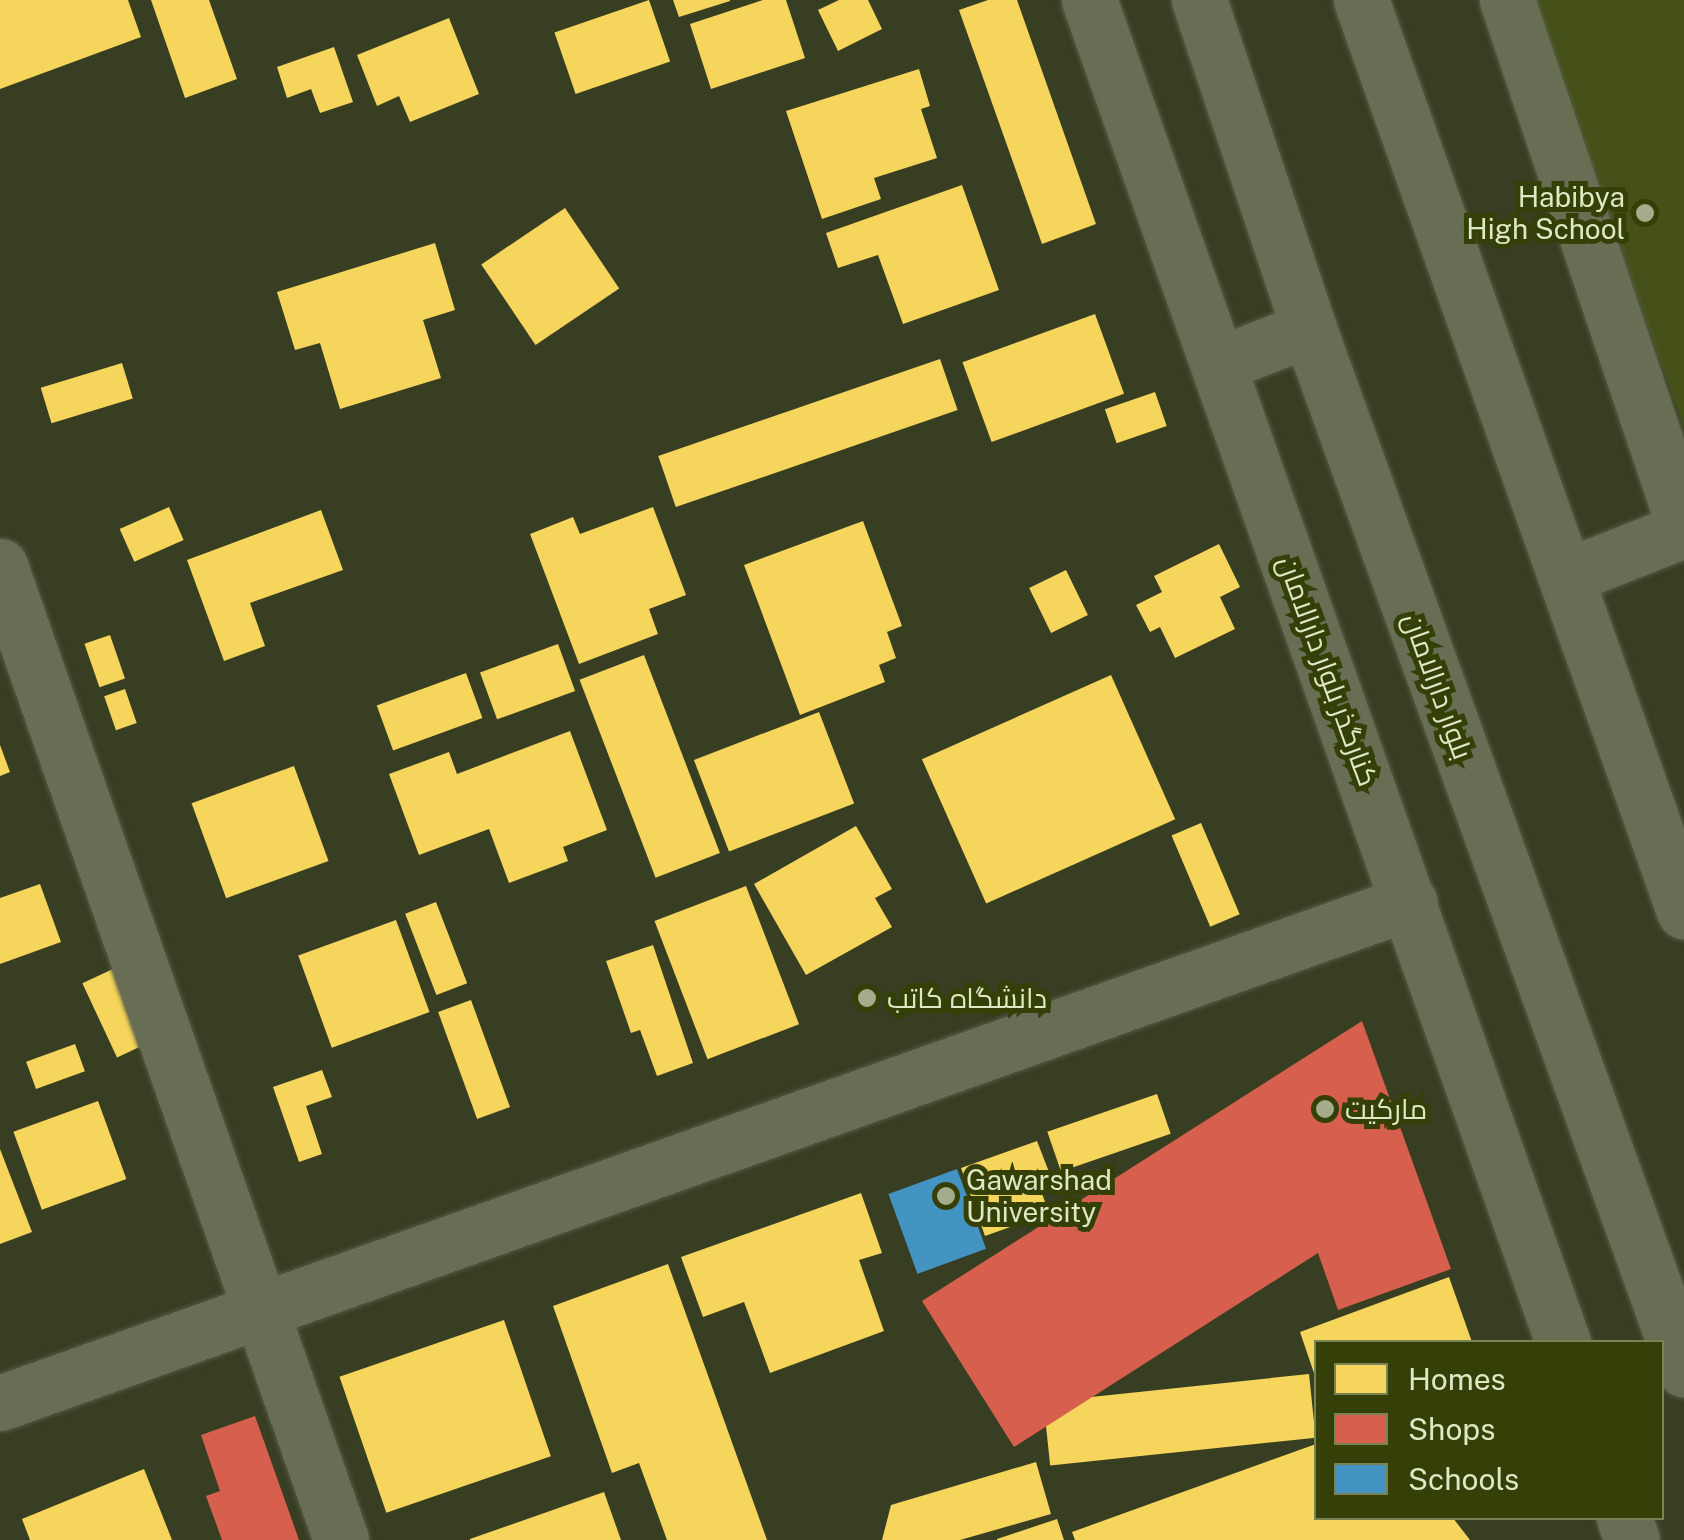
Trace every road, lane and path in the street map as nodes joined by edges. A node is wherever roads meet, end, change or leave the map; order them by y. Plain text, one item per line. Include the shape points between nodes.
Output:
1 (1089, 0) edge
2 (1199, 0) edge
3 (1361, 0) edge
4 (1507, 0) edge
5 (1309, 329) junction
6 (1218, 364) junction
7 (1684, 528) edge
8 (0, 566) edge
9 (1567, 576) junction
10 (1410, 902) junction
11 (1684, 911) edge
12 (258, 1311) junction
13 (1562, 1340) edge
14 (1684, 1369) edge
15 (0, 1402) edge
16 (341, 1540) edge

1 - 6 main road, کنارگذر بلوار دارالامان
2 - 5 main road, بلوار دارالامان
3 - 9 main road
4 - 7 main road
5 - 6 main road
5 - 14 main road, بلوار دارالامان
6 - 10 main road, کنارگذر بلوار دارالامان
7 - 9 street
8 - 12 street
9 - 11 main road
10 - 12 street
10 - 13 main road, کنارگذر بلوار دارالامان
12 - 15 street
12 - 16 street

